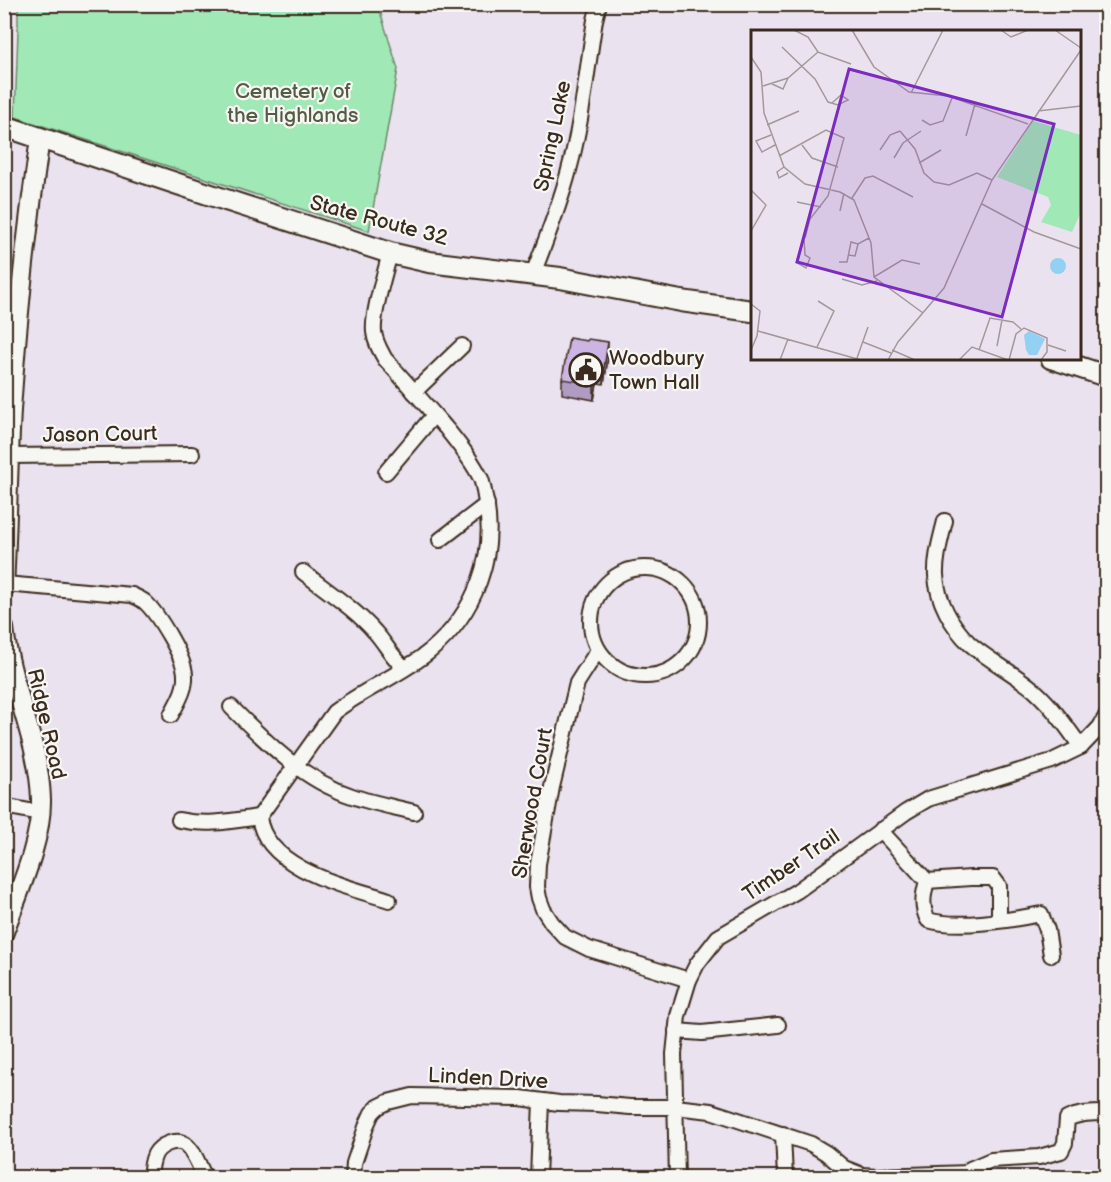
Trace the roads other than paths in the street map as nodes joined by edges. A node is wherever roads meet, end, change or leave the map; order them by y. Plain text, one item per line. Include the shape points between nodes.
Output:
1 (599, 4) edge
2 (4, 126) edge
3 (40, 138) junction
4 (390, 253) junction
5 (533, 274) junction
6 (751, 311) edge
7 (462, 346) dead end
8 (1057, 360) edge
9 (1107, 376) edge
10 (414, 392) junction
11 (434, 415) junction
12 (192, 454) dead end
13 (9, 456) junction
14 (386, 472) dead end
15 (487, 504) junction
16 (945, 521) dead end
17 (440, 540) dead end
18 (303, 572) dead end
19 (5, 586) edge
20 (4, 628) edge
21 (598, 650) junction
22 (405, 668) junction
23 (231, 707) dead end
24 (171, 715) dead end
25 (1104, 724) edge
26 (1081, 747) junction
27 (295, 766) junction
28 (4, 806) edge
29 (414, 812) dead end
30 (40, 813) junction
31 (259, 817) junction
32 (179, 820) dead end
33 (880, 830) junction
34 (927, 881) junction
35 (389, 900) dead end
36 (999, 920) junction
37 (4, 932) edge
38 (1051, 955) dead end
39 (689, 980) junction
40 (777, 1025) dead end
41 (676, 1031) junction
42 (541, 1101) junction
43 (675, 1107) junction
44 (1107, 1113) edge
45 (783, 1134) junction
46 (969, 1175) edge
47 (152, 1178) edge
48 (205, 1178) edge
49 (353, 1178) edge
50 (538, 1178) edge
51 (677, 1178) edge
52 (786, 1178) edge

1 - 5 street, Spring Lake via 569,170
2 - 3 main road, State Route 32
3 - 4 main road, State Route 32
3 - 13 street via 18,320
4 - 5 main road, State Route 32 via 429,262
4 - 10 street via 374,331 377,346
5 - 6 main road, State Route 32
7 - 10 street
8 - 9 main road
10 - 11 street
11 - 14 street
11 - 15 street via 481,479
12 - 13 street, Jason Court
13 - 19 street
15 - 17 street
15 - 22 street via 485,564 472,598 465,612 430,652
16 - 26 street via 936,574 940,597 952,622 970,643 1034,690
18 - 22 street via 375,631
19 - 24 street via 115,593 144,600 185,667 183,690
20 - 30 street, Ridge Road via 37,765
21 - 21 street via 591,633 591,614 596,597 615,577 641,567 659,569 676,577 688,590 699,623 688,656 675,668 641,677 609,664
21 - 39 street, Sherwood Court via 577,683 552,787 538,864 539,898 565,938
22 - 27 street via 334,712
23 - 27 street
25 - 26 street, Timber Trail
26 - 33 street, Timber Trail via 1052,761 928,799
27 - 29 street via 351,796
27 - 31 street
28 - 30 street
30 - 37 street, Ridge Road via 32,852
31 - 32 street via 213,824
31 - 35 street via 260,828 269,842 295,865
33 - 34 street
33 - 39 street, Timber Trail via 797,891 718,937
34 - 36 street via 993,878 999,886
34 - 36 street via 923,897 928,920
36 - 38 street via 1041,914
39 - 41 street, Timber Trail
40 - 41 street via 702,1033
41 - 43 street, Timber Trail
42 - 43 street, Linden Drive
42 - 49 street, Linden Drive via 412,1096 388,1102 372,1113 354,1163
42 - 50 street
43 - 45 street, Linden Drive via 711,1111
43 - 51 street, Timber Trail
44 - 46 street via 1067,1119 1061,1151 1039,1157 991,1160 970,1169
45 - 46 street, Linden Drive via 811,1144 862,1176
45 - 52 street
47 - 48 street via 155,1154 168,1143 178,1141 192,1152

